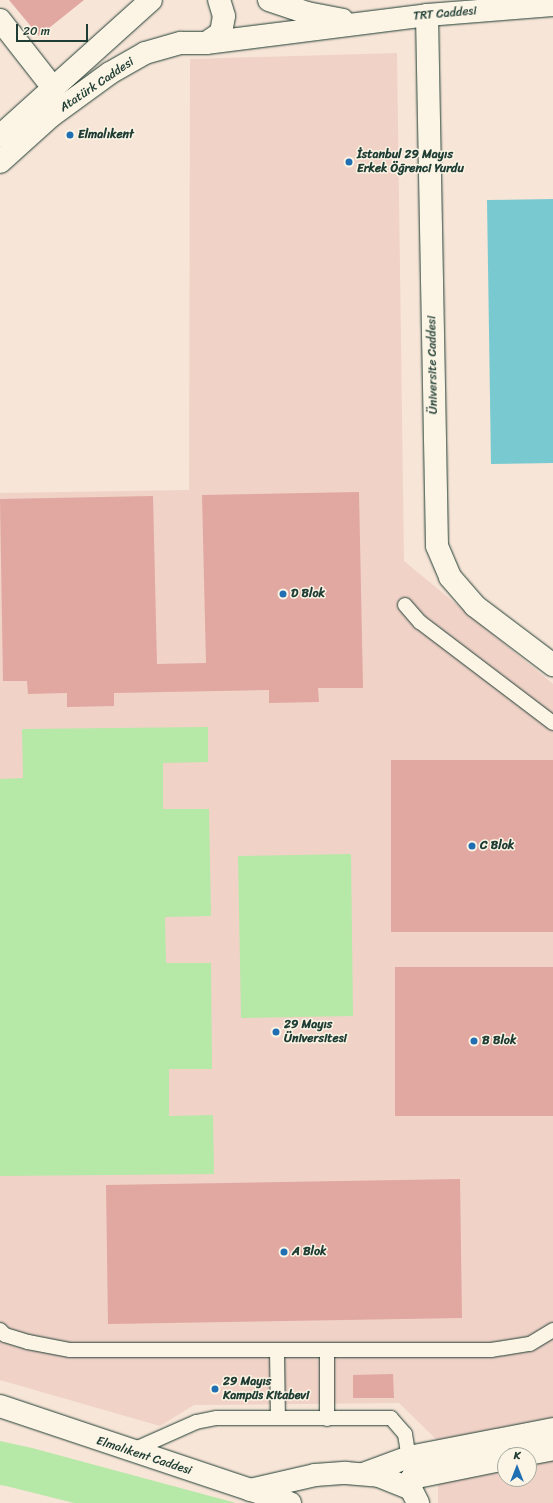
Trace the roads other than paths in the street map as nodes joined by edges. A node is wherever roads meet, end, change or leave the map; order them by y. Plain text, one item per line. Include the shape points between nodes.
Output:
1 (151, 0) edge
2 (219, 0) edge
3 (269, 0) edge
4 (553, 5) edge
5 (427, 15) junction
6 (0, 20) edge
7 (361, 24) junction
8 (206, 43) junction
9 (54, 90) junction
10 (0, 136) edge
11 (0, 162) edge
12 (405, 605) dead end
13 (553, 665) edge
14 (553, 723) edge
15 (0, 1330) edge
16 (553, 1330) edge
17 (277, 1350) junction
18 (327, 1350) junction
19 (0, 1406) edge
20 (0, 1417) edge
21 (278, 1418) junction
22 (327, 1419) junction
23 (56, 1426) junction
24 (553, 1429) edge
25 (553, 1449) edge
26 (132, 1451) junction
27 (537, 1452) edge
28 (497, 1461) edge
29 (363, 1474) junction
30 (413, 1482) edge
31 (250, 1490) junction
32 (290, 1503) edge

1 - 9 street, Atatürk Caddesi
2 - 8 street via 224,16 220,33
3 - 7 street, TRT Caddesi via 307,13
4 - 5 street, TRT Caddesi
5 - 7 street, TRT Caddesi
5 - 13 street, Üniversite Caddesi via 437,546 450,577 475,606
6 - 9 street
7 - 8 street, TRT Caddesi
8 - 11 street, Atatürk Caddesi via 181,43 145,53 110,73 52,116
9 - 10 street, Atatürk Caddesi
12 - 14 lane via 420,622
15 - 17 lane via 5,1335 28,1342 70,1350
16 - 18 lane via 530,1344 491,1350
17 - 18 lane
17 - 21 lane
18 - 22 lane
19 - 23 street, Elmalıkent Caddesi
20 - 23 street
21 - 22 lane
21 - 26 lane via 218,1418 196,1422
22 - 30 lane via 391,1418 405,1434
23 - 26 street, Elmalıkent Caddesi
24 - 30 street
25 - 27 street
26 - 31 street, Elmalıkent Caddesi
28 - 30 street
29 - 30 street
29 - 30 street
29 - 31 street via 315,1475
31 - 32 street, Elmalıkent Caddesi

